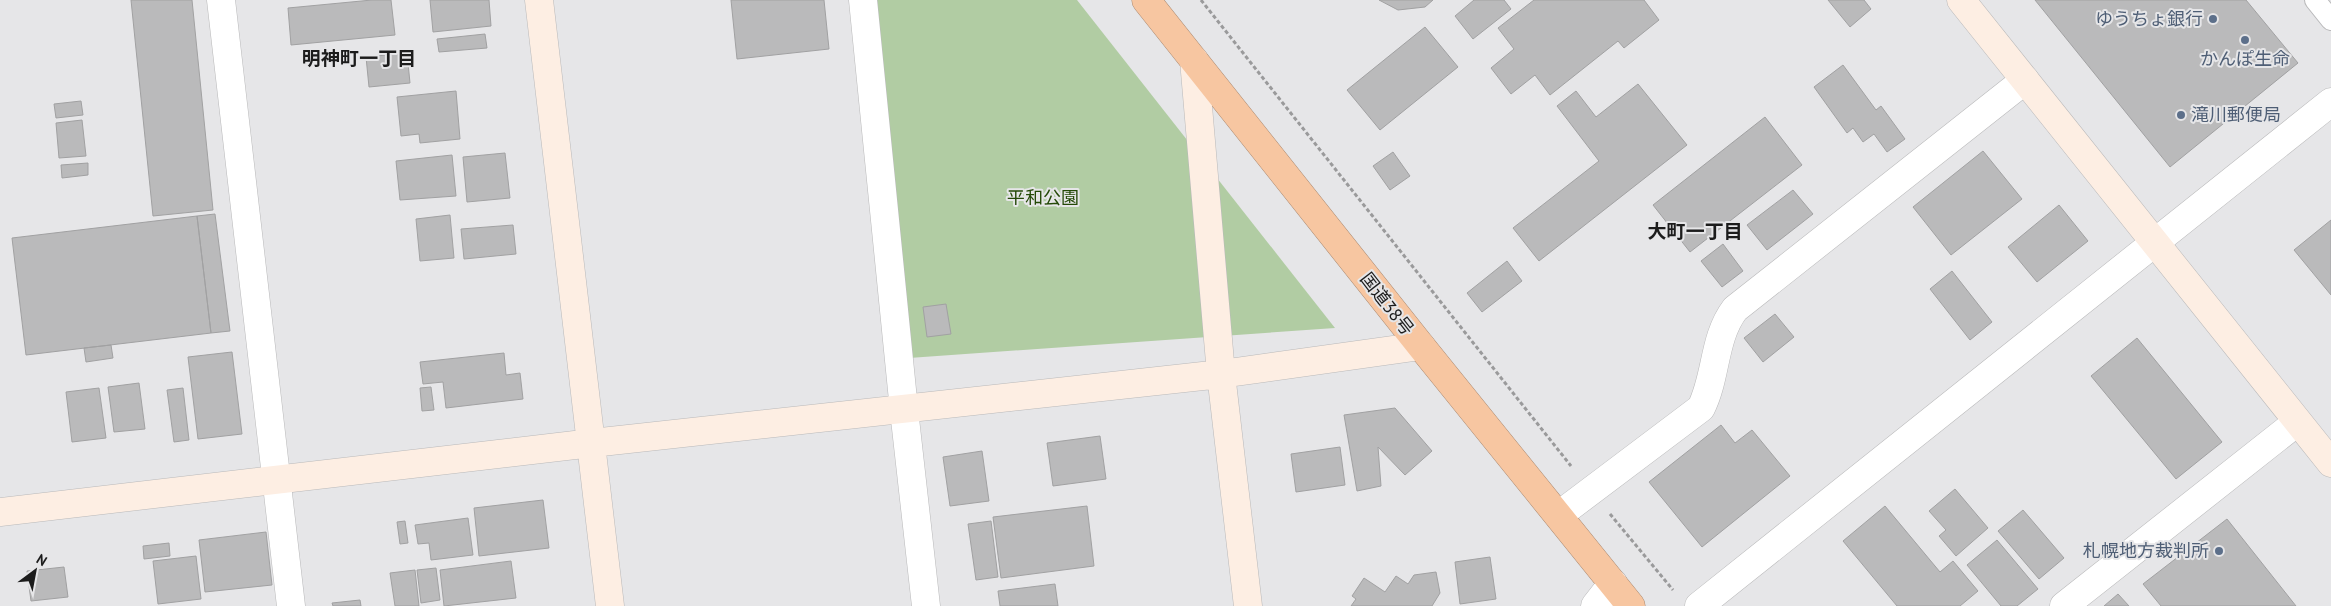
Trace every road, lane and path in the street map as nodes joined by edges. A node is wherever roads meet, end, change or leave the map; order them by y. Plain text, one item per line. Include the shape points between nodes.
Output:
1 (221, 0) edge
2 (539, 0) edge
3 (863, 0) edge
4 (1146, 0) edge
5 (1201, 0) edge
6 (1961, 0) edge
7 (2315, 0) edge
8 (2331, 20) edge
9 (1194, 60) junction
10 (2025, 80) junction
11 (2331, 102) edge
12 (2154, 243) junction
13 (1421, 346) junction
14 (1221, 374) junction
15 (904, 410) junction
16 (2297, 422) junction
17 (592, 443) junction
18 (2331, 463) edge
19 (276, 480) junction
20 (1591, 491) junction
21 (0, 512) edge
22 (1559, 515) junction
23 (1613, 582) junction
24 (1673, 591) dead end
25 (291, 606) edge
26 (610, 606) edge
27 (926, 606) edge
28 (1248, 606) edge
29 (1595, 606) edge
30 (1631, 606) edge
31 (1699, 606) edge
32 (2064, 606) edge

1 - 19 street
2 - 17 street
3 - 15 street
4 - 9 highway, 国道38号
5 - 20 path
6 - 10 street
7 - 8 lane
9 - 13 highway, 国道38号
9 - 14 street
10 - 12 street
10 - 20 street via 1735,309 1724,323 1708,396 1701,408
11 - 12 street
12 - 16 street
12 - 31 street
13 - 14 street
13 - 22 highway, 国道38号
14 - 15 street
14 - 28 street
15 - 17 street
15 - 27 street
16 - 18 street
16 - 32 street
17 - 19 street
17 - 26 street
19 - 21 street
19 - 25 street
20 - 22 street
20 - 24 path
22 - 23 highway, 国道38号
23 - 29 street
23 - 30 highway, 国道38号

